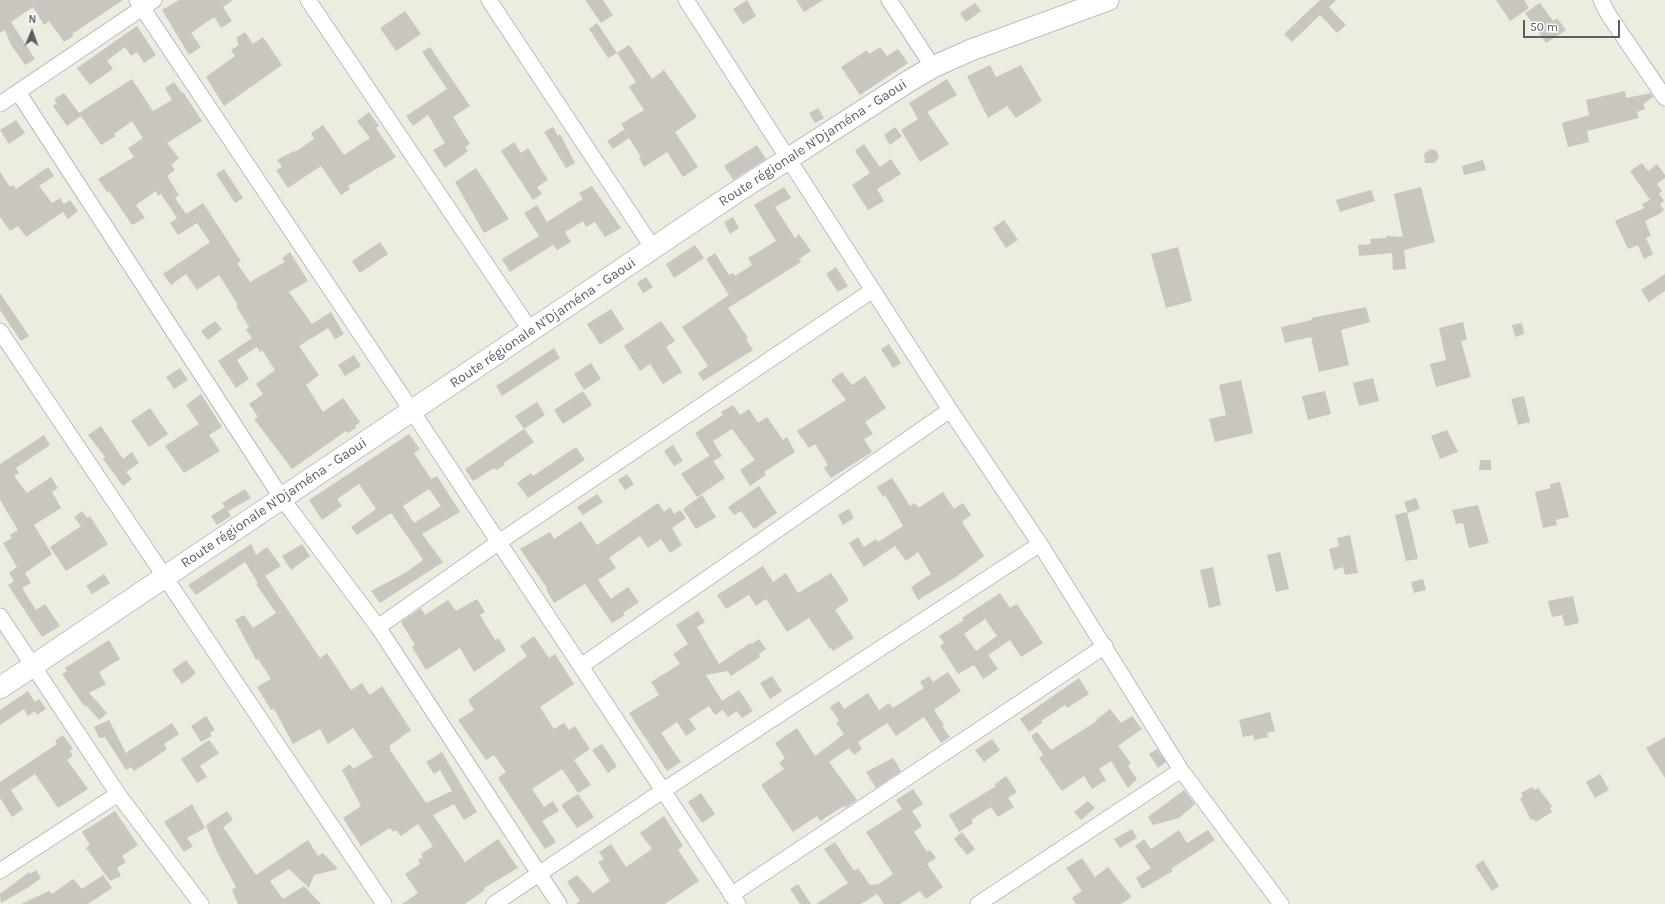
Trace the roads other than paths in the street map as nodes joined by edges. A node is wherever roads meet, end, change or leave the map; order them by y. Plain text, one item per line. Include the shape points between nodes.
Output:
1 (308, 0) edge
2 (489, 0) edge
3 (686, 0) edge
4 (889, 0) edge
5 (1108, 0) edge
6 (1601, 0) edge
7 (144, 3) edge
8 (1075, 5) edge
9 (933, 67) junction
10 (18, 92) junction
11 (1665, 98) edge
12 (0, 104) edge
13 (788, 159) junction
14 (653, 248) junction
15 (873, 290) junction
16 (0, 331) edge
17 (531, 331) junction
18 (950, 410) junction
19 (412, 411) junction
20 (281, 497) junction
21 (500, 542) junction
22 (1040, 544) junction
23 (164, 576) junction
24 (0, 616) edge
25 (378, 627) junction
26 (1105, 646) junction
27 (34, 665) junction
28 (581, 666) junction
29 (0, 688) edge
30 (1181, 770) junction
31 (664, 790) junction
32 (118, 794) junction
33 (0, 870) edge
34 (538, 873) junction
35 (734, 900) edge
36 (1275, 902) edge
37 (201, 904) edge
38 (384, 904) edge
39 (494, 904) edge
40 (559, 904) edge
41 (978, 904) edge

1 - 17 street
2 - 14 street
3 - 13 street
4 - 9 street
5 - 8 street, Route régionale N'Djaména - Gaoui
6 - 11 street
7 - 10 street
7 - 19 street
8 - 9 street, Route régionale N'Djaména - Gaoui
9 - 13 street, Route régionale N'Djaména - Gaoui
10 - 12 street
10 - 20 street
13 - 14 street, Route régionale N'Djaména - Gaoui
13 - 15 street
14 - 17 street, Route régionale N'Djaména - Gaoui
15 - 18 street
15 - 21 street
16 - 23 street
17 - 19 street, Route régionale N'Djaména - Gaoui
18 - 22 street
18 - 28 street
19 - 20 street, Route régionale N'Djaména - Gaoui
19 - 21 street
20 - 23 street, Route régionale N'Djaména - Gaoui
20 - 25 street
21 - 25 street
21 - 28 street
22 - 26 street
22 - 31 street
23 - 27 street, Route régionale N'Djaména - Gaoui
23 - 38 street
24 - 27 street
25 - 34 street
26 - 30 street
26 - 35 street
27 - 29 street, Route régionale N'Djaména - Gaoui
27 - 32 street
28 - 31 street
30 - 36 street
30 - 41 street
31 - 34 street
31 - 35 street
32 - 33 street
32 - 37 street
34 - 39 street
34 - 40 street

